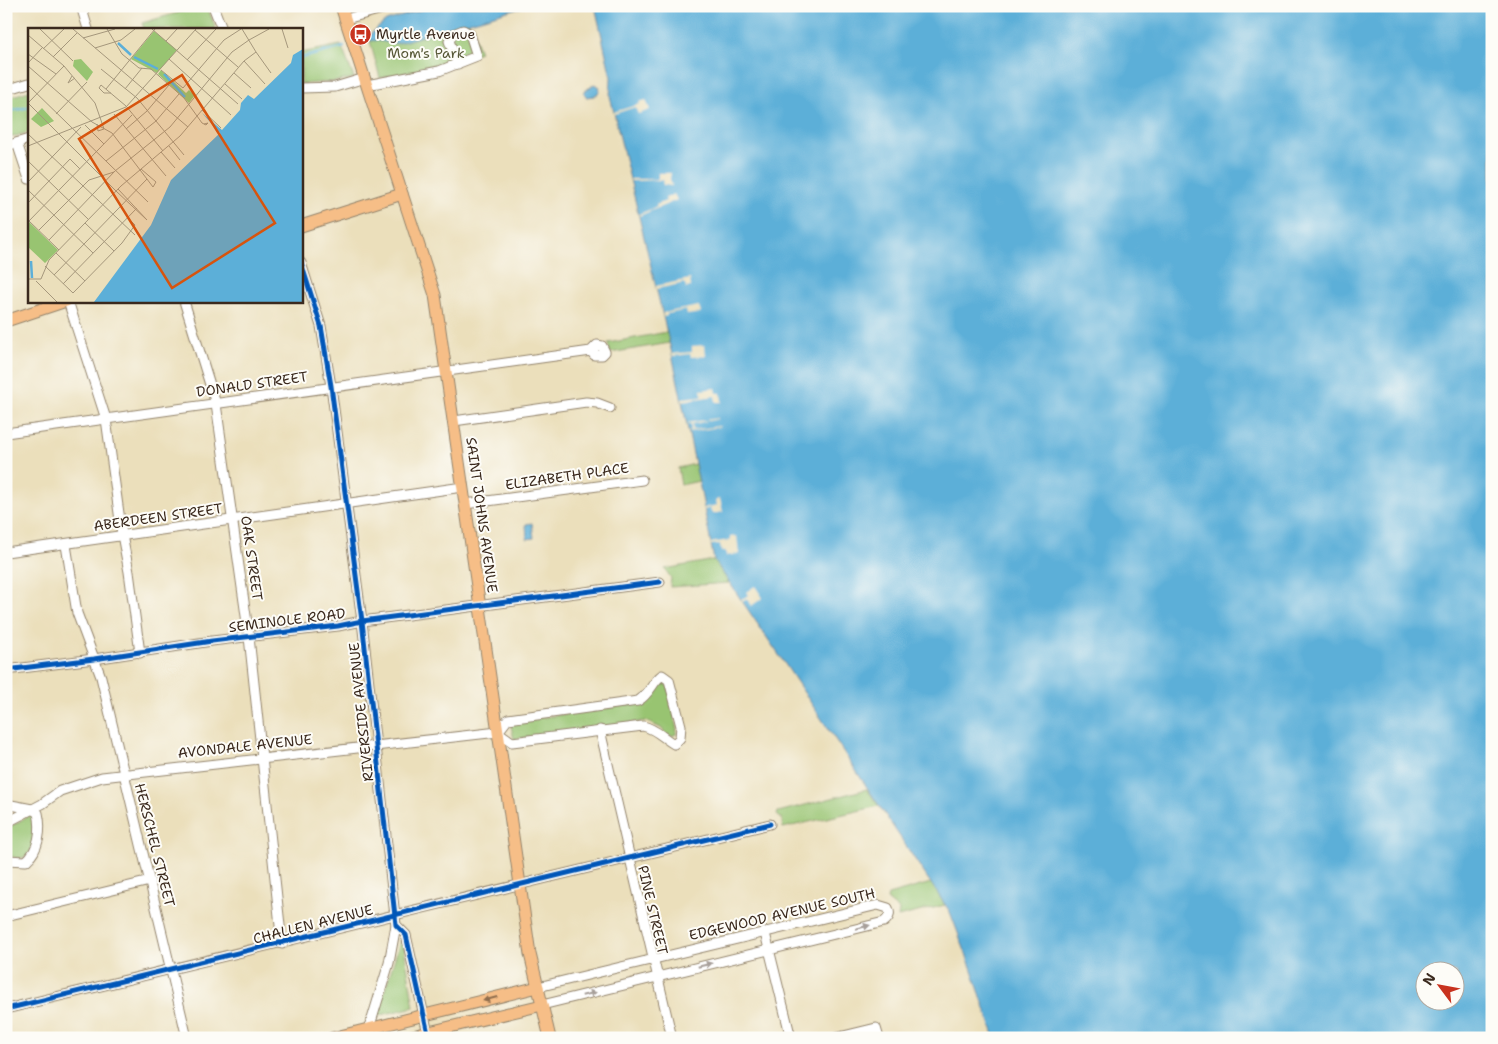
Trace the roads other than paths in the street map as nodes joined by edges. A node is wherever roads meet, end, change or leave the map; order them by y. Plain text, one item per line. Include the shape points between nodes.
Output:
1 (81, 6) edge
2 (213, 6) edge
3 (341, 6) edge
4 (393, 6) edge
5 (346, 20) junction
6 (88, 28) edge
7 (222, 28) edge
8 (458, 64) dead end
9 (366, 81) junction
10 (28, 83) edge
11 (302, 88) edge
12 (6, 90) edge
13 (28, 139) edge
14 (17, 143) junction
15 (6, 146) edge
16 (28, 176) edge
17 (402, 194) junction
18 (302, 226) edge
19 (302, 266) edge
20 (64, 302) edge
21 (67, 302) edge
22 (184, 302) edge
23 (6, 321) edge
24 (591, 350) dead end
25 (447, 370) junction
26 (330, 386) junction
27 (216, 404) junction
28 (610, 408) dead end
29 (106, 419) junction
30 (454, 421) junction
31 (6, 433) edge
32 (642, 480) dead end
33 (463, 488) junction
34 (347, 503) junction
35 (465, 504) junction
36 (233, 520) junction
37 (122, 535) junction
38 (66, 545) junction
39 (6, 552) edge
40 (660, 582) dead end
41 (480, 605) junction
42 (362, 622) junction
43 (249, 637) junction
44 (140, 653) junction
45 (94, 659) junction
46 (6, 670) edge
47 (600, 730) junction
48 (498, 732) junction
49 (375, 746) junction
50 (262, 758) junction
51 (124, 774) junction
52 (6, 804) edge
53 (32, 809) junction
54 (6, 823) edge
55 (770, 824) dead end
56 (630, 858) junction
57 (6, 860) edge
58 (150, 881) junction
59 (520, 885) junction
60 (6, 916) edge
61 (395, 916) junction
62 (396, 925) junction
63 (765, 933) junction
64 (282, 944) junction
65 (770, 949) junction
66 (653, 960) junction
67 (171, 970) junction
68 (657, 977) junction
69 (538, 987) junction
70 (542, 1004) junction
71 (6, 1010) edge
72 (423, 1016) junction
73 (366, 1034) edge
74 (428, 1035) edge
75 (187, 1038) edge
76 (332, 1038) edge
77 (404, 1038) edge
78 (550, 1038) edge
79 (672, 1038) edge
80 (791, 1038) edge
81 (835, 1038) edge
82 (879, 1038) edge

1 - 6 street
2 - 7 street
3 - 5 main road, SAINT JOHNS AVENUE
4 - 5 street
5 - 9 main road, SAINT JOHNS AVENUE
8 - 9 street via 438,72
9 - 11 street via 335,87
9 - 17 main road, SAINT JOHNS AVENUE
10 - 12 street
13 - 14 street
14 - 15 street
14 - 16 street
17 - 18 main road
17 - 25 main road, SAINT JOHNS AVENUE via 435,296
19 - 26 street, RIVERSIDE AVENUE via 321,326
20 - 23 main road
21 - 29 street
22 - 27 street, OAK STREET
24 - 25 street, DONALD STREET
25 - 26 street, DONALD STREET
25 - 30 main road, SAINT JOHNS AVENUE
26 - 27 street, DONALD STREET
26 - 34 street, RIVERSIDE AVENUE
27 - 29 street, DONALD STREET
27 - 36 street, OAK STREET
28 - 30 street via 586,402
29 - 31 street, DONALD STREET
29 - 37 street
30 - 33 main road, SAINT JOHNS AVENUE
32 - 35 street, ELIZABETH PLACE
33 - 34 street, ABERDEEN STREET
33 - 35 main road, SAINT JOHNS AVENUE
34 - 36 street, ABERDEEN STREET
34 - 42 street, RIVERSIDE AVENUE
35 - 41 main road, SAINT JOHNS AVENUE
36 - 37 street, ABERDEEN STREET
36 - 43 street, OAK STREET
37 - 38 street, ABERDEEN STREET
37 - 44 street
38 - 39 street, ABERDEEN STREET
38 - 45 street, HERSCHEL STREET via 76,613
40 - 41 street, SEMINOLE ROAD
41 - 42 street, SEMINOLE ROAD
41 - 48 main road, SAINT JOHNS AVENUE
42 - 43 street, SEMINOLE ROAD
42 - 49 street, RIVERSIDE AVENUE
43 - 44 street, SEMINOLE ROAD
43 - 50 street, OAK STREET
44 - 45 street, SEMINOLE ROAD
45 - 46 street, SEMINOLE ROAD
45 - 51 street, HERSCHEL STREET
47 - 48 street via 512,742
47 - 48 street via 643,726 654,729 674,744 680,738 681,726 668,680 662,675 638,701 508,719
47 - 56 street, PINE STREET
48 - 49 street, AVONDALE AVENUE
48 - 59 main road, SAINT JOHNS AVENUE
49 - 50 street, AVONDALE AVENUE
49 - 61 street, RIVERSIDE AVENUE
50 - 51 street, AVONDALE AVENUE
50 - 64 street, OAK STREET
51 - 53 street, AVONDALE AVENUE via 71,786
51 - 58 street, HERSCHEL STREET
52 - 53 street
53 - 54 street, AVONDALE AVENUE
53 - 57 street via 38,812 40,820 38,846 34,854 26,861
55 - 56 street, CHALLEN AVENUE
56 - 59 street, CHALLEN AVENUE
56 - 66 street, PINE STREET
58 - 60 street
58 - 67 street, HERSCHEL STREET
59 - 61 street, CHALLEN AVENUE
59 - 69 main road, SAINT JOHNS AVENUE
61 - 62 street, RIVERSIDE AVENUE
61 - 64 street, CHALLEN AVENUE
62 - 72 street, RIVERSIDE AVENUE via 406,935
62 - 73 street via 390,963
63 - 65 street
65 -> 63 street, EDGEWOOD AVENUE SOUTH via 884,922 890,912 878,905
63 - 66 street, EDGEWOOD AVENUE SOUTH
64 - 67 street, CHALLEN AVENUE
68 -> 65 street, EDGEWOOD AVENUE SOUTH
65 - 80 street
66 - 68 street, PINE STREET
66 - 69 street, EDGEWOOD AVENUE SOUTH
67 - 71 street, CHALLEN AVENUE
67 - 75 street, HERSCHEL STREET
70 -> 68 street, EDGEWOOD AVENUE SOUTH
68 - 79 street, PINE STREET
69 - 70 main road, SAINT JOHNS AVENUE
69 -> 72 main road, EDGEWOOD AVENUE SOUTH
70 - 74 main road, EDGEWOOD AVENUE SOUTH
70 - 78 main road, SAINT JOHNS AVENUE
72 - 73 main road, EDGEWOOD AVENUE SOUTH
72 - 74 street, RIVERSIDE AVENUE
73 - 76 main road, EDGEWOOD AVENUE SOUTH
74 - 77 main road, EDGEWOOD AVENUE SOUTH
81 - 82 street via 876,1028

